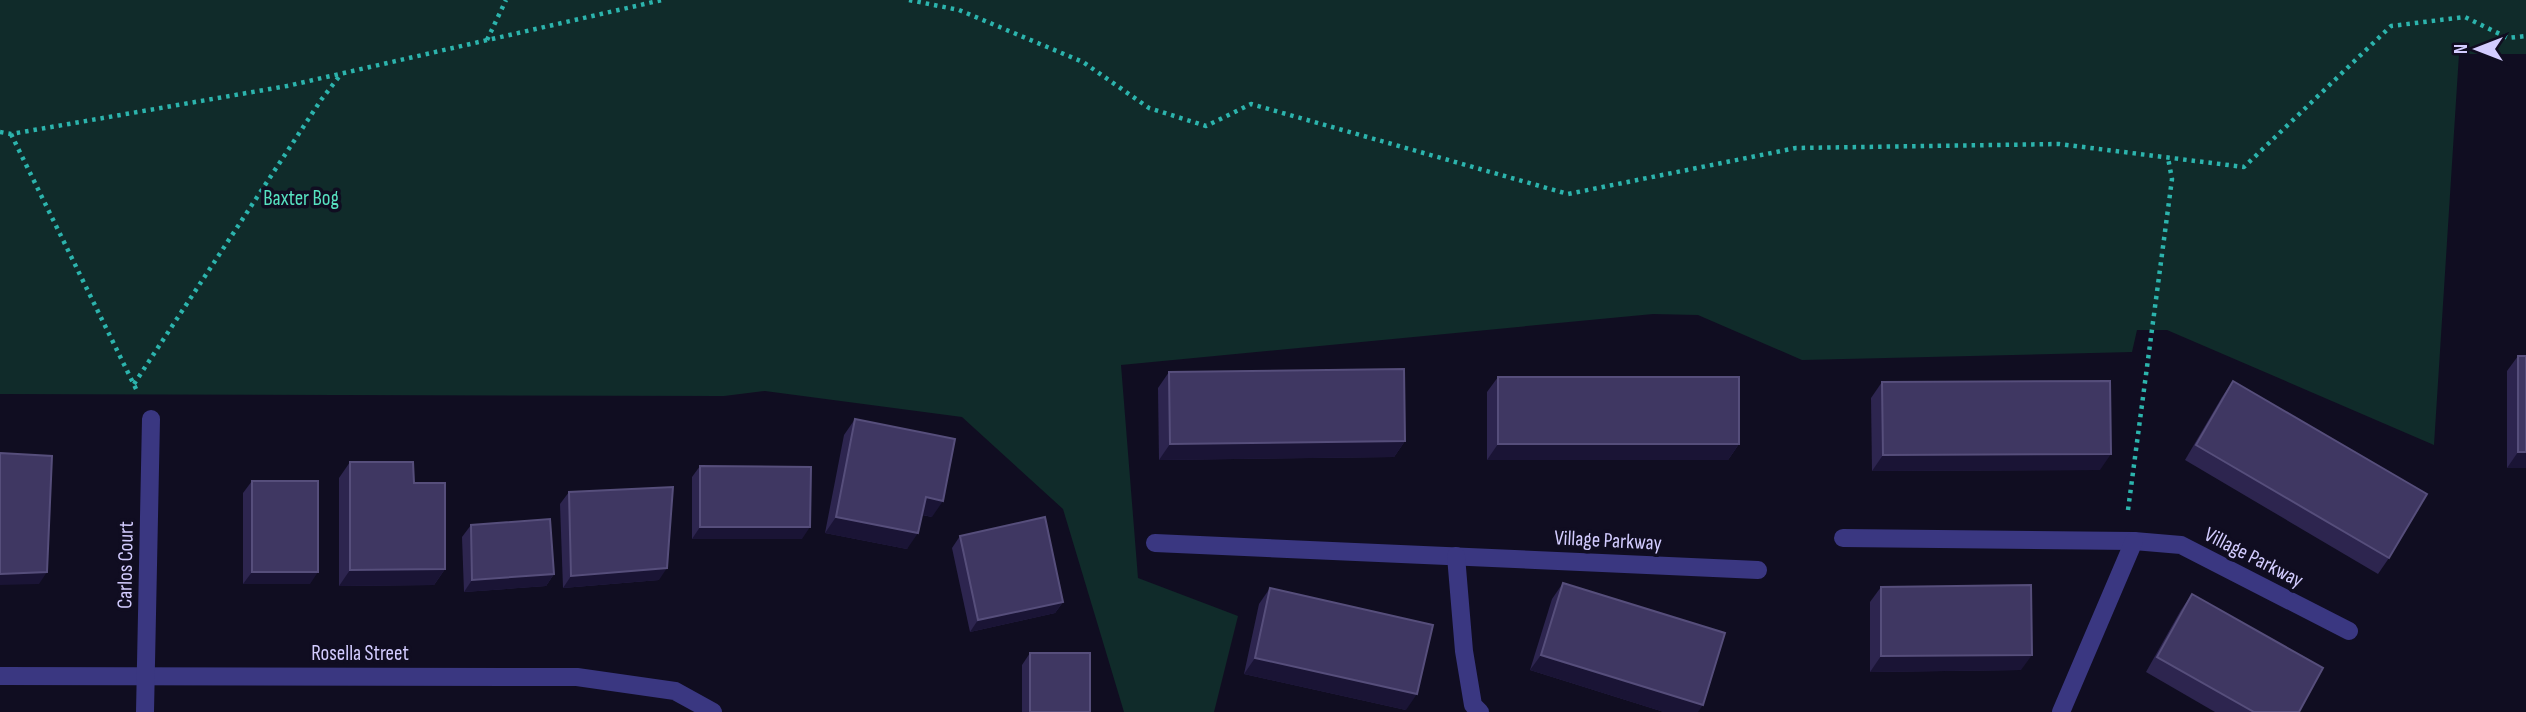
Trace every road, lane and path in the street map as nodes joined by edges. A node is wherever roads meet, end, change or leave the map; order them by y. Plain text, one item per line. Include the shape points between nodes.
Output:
1 (506, 0) edge
2 (663, 0) edge
3 (909, 0) edge
4 (2526, 36) edge
5 (486, 41) junction
6 (341, 74) junction
7 (0, 132) edge
8 (11, 134) junction
9 (2168, 157) junction
10 (134, 384) junction
11 (150, 419) joint
12 (1843, 538) dead end
13 (2134, 541) junction
14 (1155, 543) dead end
15 (1456, 556) junction
16 (1758, 570) dead end
17 (2349, 631) dead end
18 (145, 675) junction
19 (0, 676) edge
20 (145, 712) edge
21 (713, 712) edge
22 (1480, 712) edge
23 (2061, 712) edge

1 - 5 path
2 - 5 path
3 - 9 path via 959,10 1083,62 1149,108 1206,126 1251,104 1568,194 1797,148 2059,144
4 - 9 path via 2508,38 2465,17 2392,26 2244,167
5 - 6 path
6 - 8 path
6 - 10 path
7 - 8 path
8 - 10 path
9 - 13 path via 2172,178 2127,507
10 - 11 path
11 - 18 street, Carlos Court
12 - 13 street, Village Parkway
13 - 17 street, Village Parkway via 2181,545
13 - 23 street
14 - 15 street, Village Parkway
15 - 16 street, Village Parkway
15 - 22 street via 1464,650 1473,705
18 - 19 street, Rosella Street
18 - 20 street, Carlos Court
18 - 21 street, Rosella Street via 577,677 674,691

